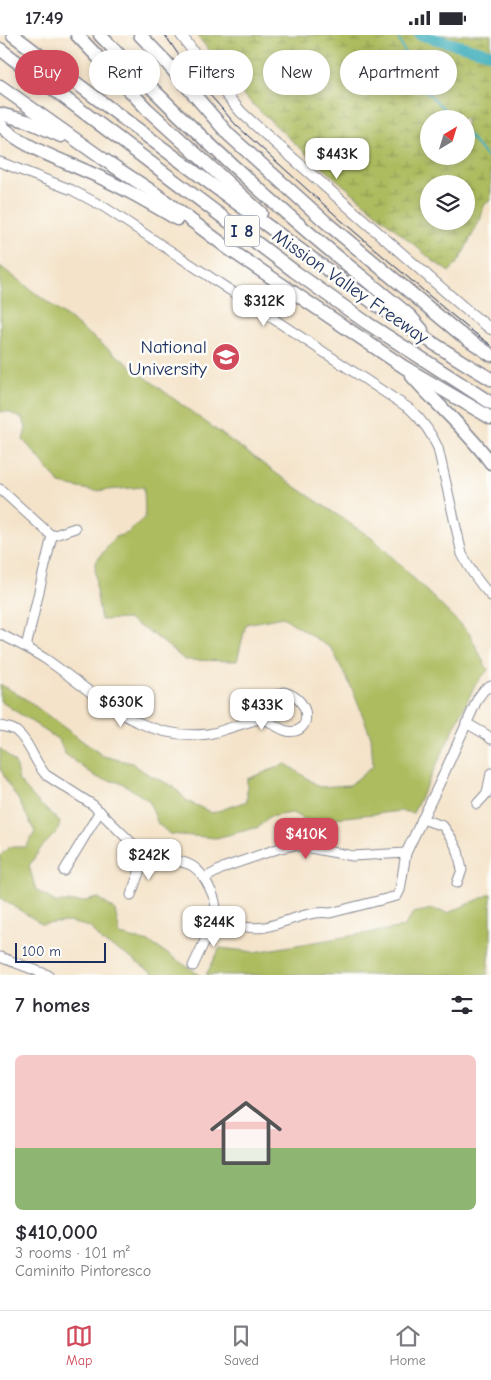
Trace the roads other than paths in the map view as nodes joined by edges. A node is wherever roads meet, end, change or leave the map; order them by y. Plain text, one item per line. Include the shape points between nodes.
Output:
1 (13, 35) edge
2 (77, 35) edge
3 (100, 35) edge
4 (140, 35) edge
5 (150, 35) edge
6 (181, 35) edge
7 (0, 49) edge
8 (0, 86) edge
9 (0, 114) edge
10 (40, 120) junction
11 (0, 125) edge
12 (239, 142) junction
13 (0, 162) edge
14 (279, 234) junction
15 (229, 249) junction
16 (491, 329) edge
17 (434, 343) junction
18 (490, 355) edge
19 (404, 367) junction
20 (491, 379) edge
21 (491, 403) edge
22 (491, 418) edge
23 (491, 463) edge
24 (0, 489) edge
25 (75, 528) dead end
26 (52, 536) junction
27 (491, 595) edge
28 (0, 634) edge
29 (26, 647) junction
30 (491, 686) edge
31 (263, 718) junction
32 (466, 723) junction
33 (0, 726) edge
34 (491, 739) edge
35 (491, 773) edge
36 (477, 804) dead end
37 (100, 811) junction
38 (422, 819) junction
39 (406, 853) junction
40 (147, 856) junction
41 (64, 871) dead end
42 (205, 878) junction
43 (457, 883) dead end
44 (131, 895) dead end
45 (214, 921) junction
46 (0, 957) edge
47 (193, 966) dead end
48 (41, 974) edge

1 - 14 highway, Mission Valley Freeway / I 8
2 - 14 highway via 147,109 256,207
3 - 17 highway via 202,137 302,227 410,316
4 - 12 highway via 229,135
5 - 12 highway
6 - 16 main road via 241,112
7 - 21 highway, Mission Valley Freeway / I 8 via 294,271
8 - 10 highway
9 - 10 highway
10 - 15 highway via 156,194
11 - 15 highway via 33,148 123,188
12 - 18 highway via 328,224
13 - 27 street via 72,189 104,207 410,409 421,419 438,448 462,554 470,570
14 - 17 highway, Mission Valley Freeway / I 8
15 - 19 highway
17 - 20 highway, Mission Valley Freeway / I 8
19 - 22 highway
19 - 23 highway
24 - 26 street
25 - 26 street
26 - 29 street
28 - 29 street
29 - 31 street via 121,714 165,732 209,734
30 - 32 street via 478,698
31 - 31 street via 292,732 303,725 306,713 300,701 284,692 272,698
32 - 34 street
32 - 38 street
33 - 37 street via 15,729 46,775
35 - 36 street via 488,793
37 - 40 street
37 - 41 street
38 - 39 street
38 - 43 street via 443,826 452,839 462,870
39 - 42 street via 353,856 294,845 225,867
39 - 45 street via 400,890 392,898 330,913 319,911 264,927
40 - 42 street via 183,861
40 - 44 street
42 - 45 street via 216,901
45 - 47 street
46 - 48 street

